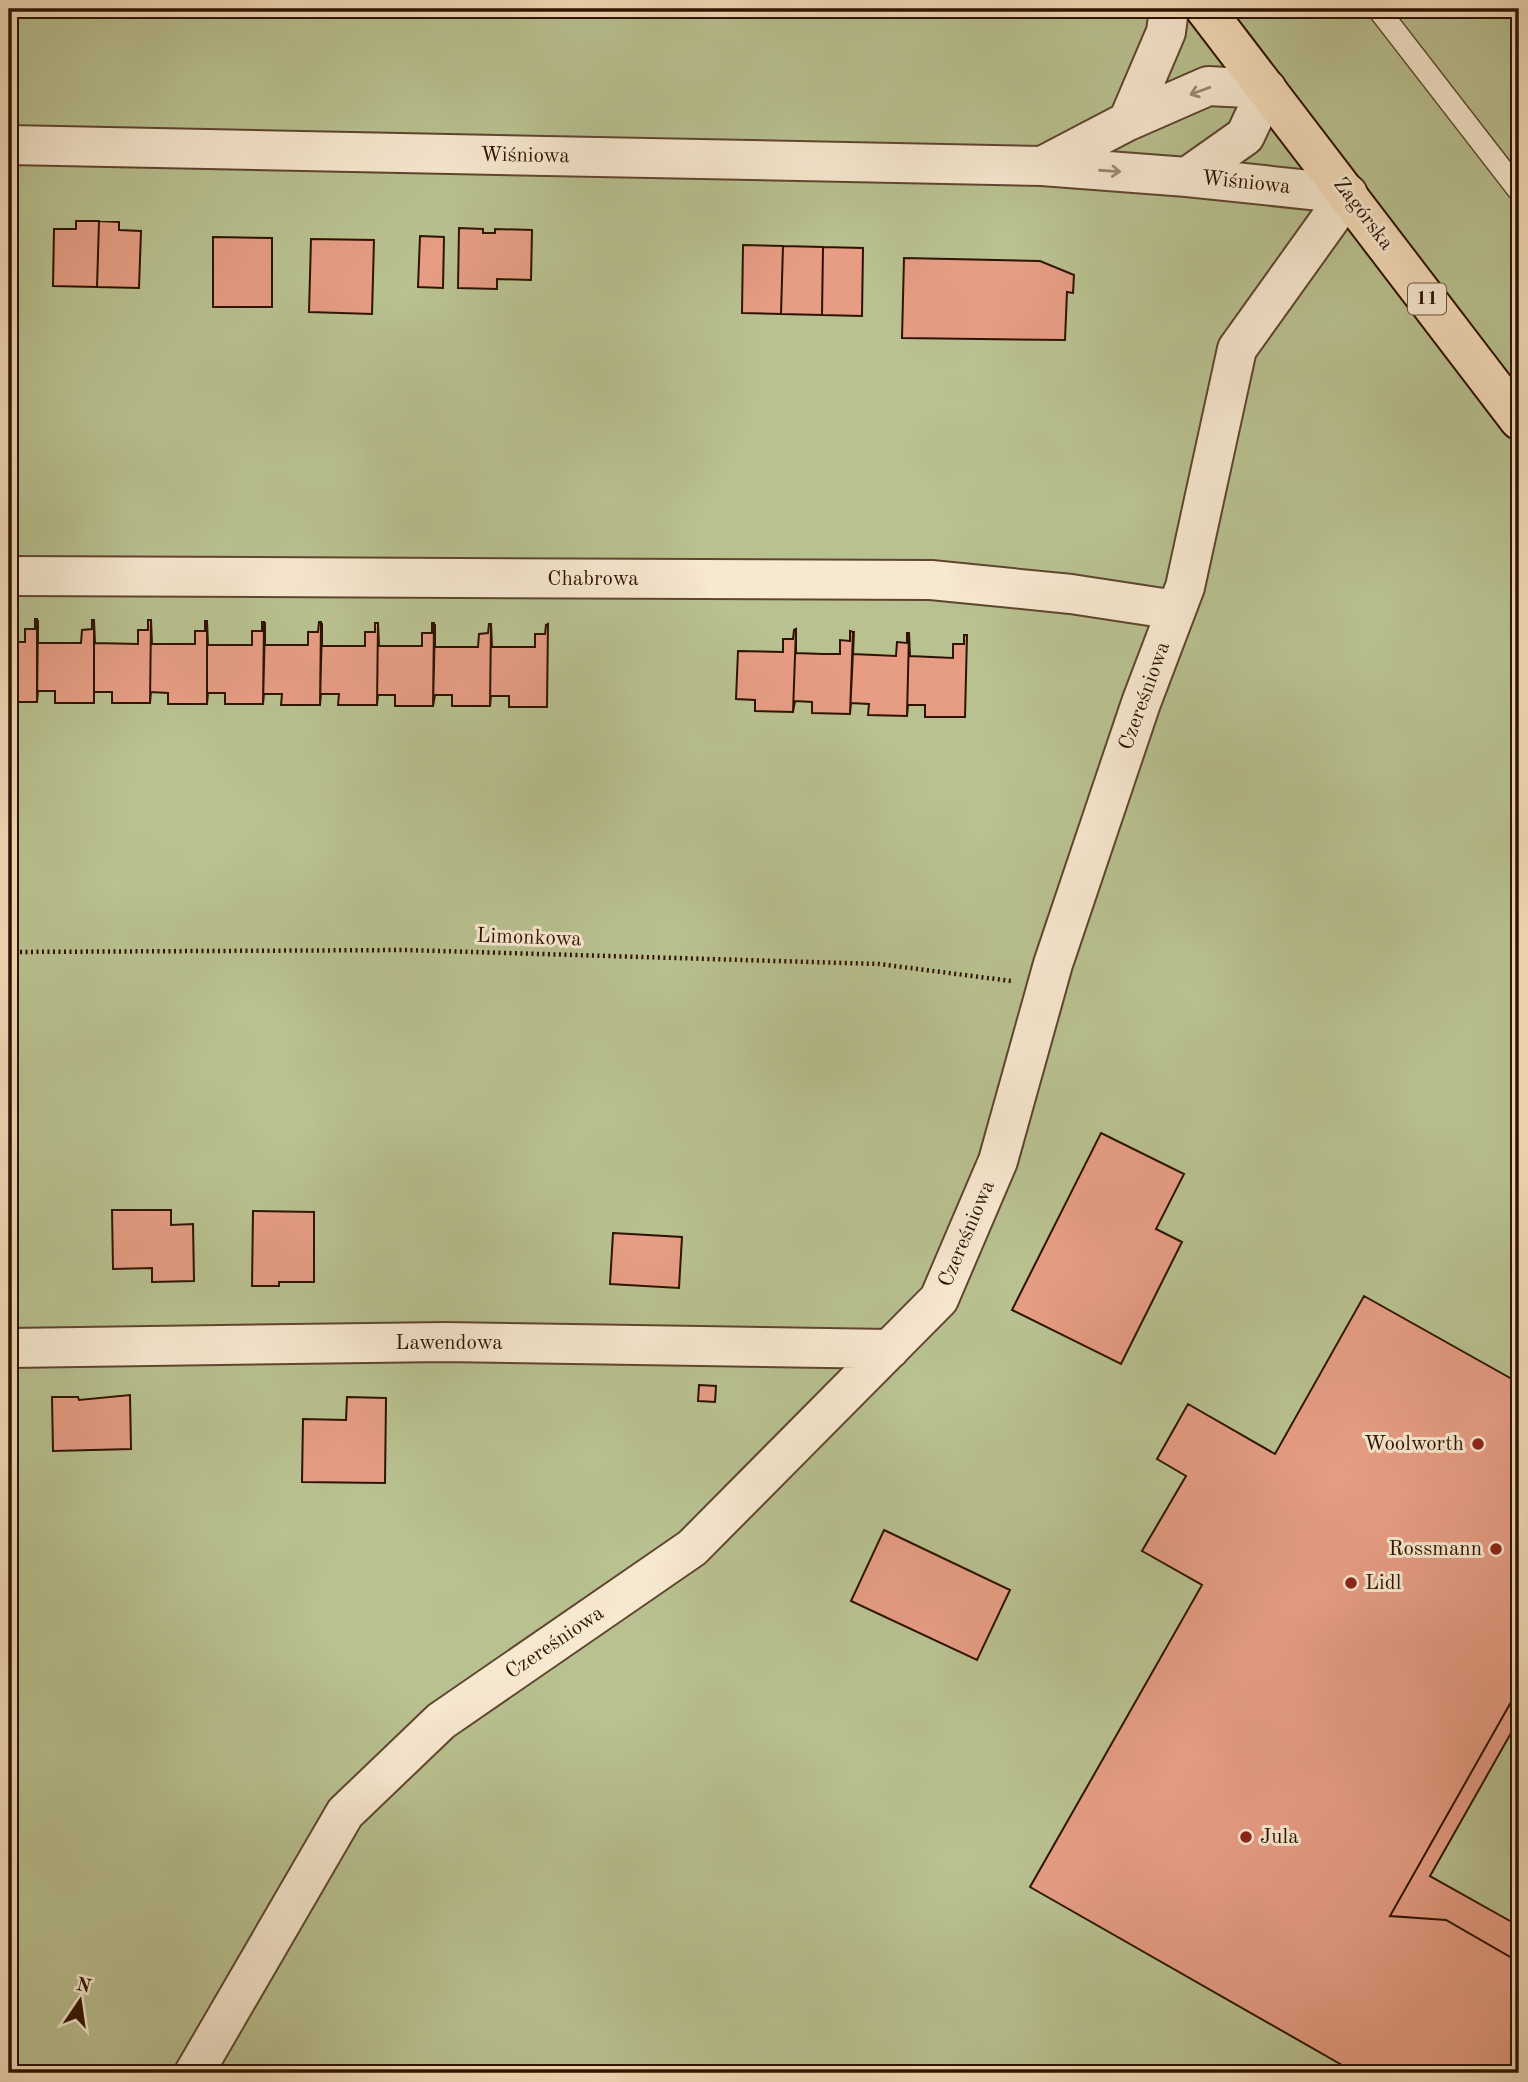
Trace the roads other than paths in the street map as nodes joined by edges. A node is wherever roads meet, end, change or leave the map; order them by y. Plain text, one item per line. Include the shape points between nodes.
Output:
1 (1205, 9) edge
2 (1378, 9) edge
3 (1158, 17) edge
4 (1267, 89) junction
5 (1128, 121) junction
6 (9, 145) edge
7 (1042, 166) junction
8 (1187, 177) junction
9 (1519, 191) edge
10 (1348, 194) junction
11 (1519, 420) edge
12 (9, 576) edge
13 (1176, 610) junction
14 (9, 1348) edge
15 (890, 1349) junction
16 (194, 2073) edge

1 - 4 highway, Zagórska / 11
2 - 9 lane
3 - 5 street
4 -> 5 street, Wiśniowa via 1208,86
4 - 8 street, Wiśniowa via 1245,136
4 - 10 highway, Zagórska / 11
5 - 7 street, Wiśniowa
6 - 7 street, Wiśniowa
7 -> 8 street, Wiśniowa
8 - 10 street, Wiśniowa
10 - 11 highway, Zagórska / 11
10 - 13 street, Czereśniowa via 1237,349 1185,587
12 - 13 street, Chabrowa via 931,580
13 - 15 street, Czereśniowa via 1048,985 998,1161 939,1299
14 - 15 street, Lawendowa via 444,1342
15 - 16 street, Czereśniowa via 692,1548 441,1721 345,1812

